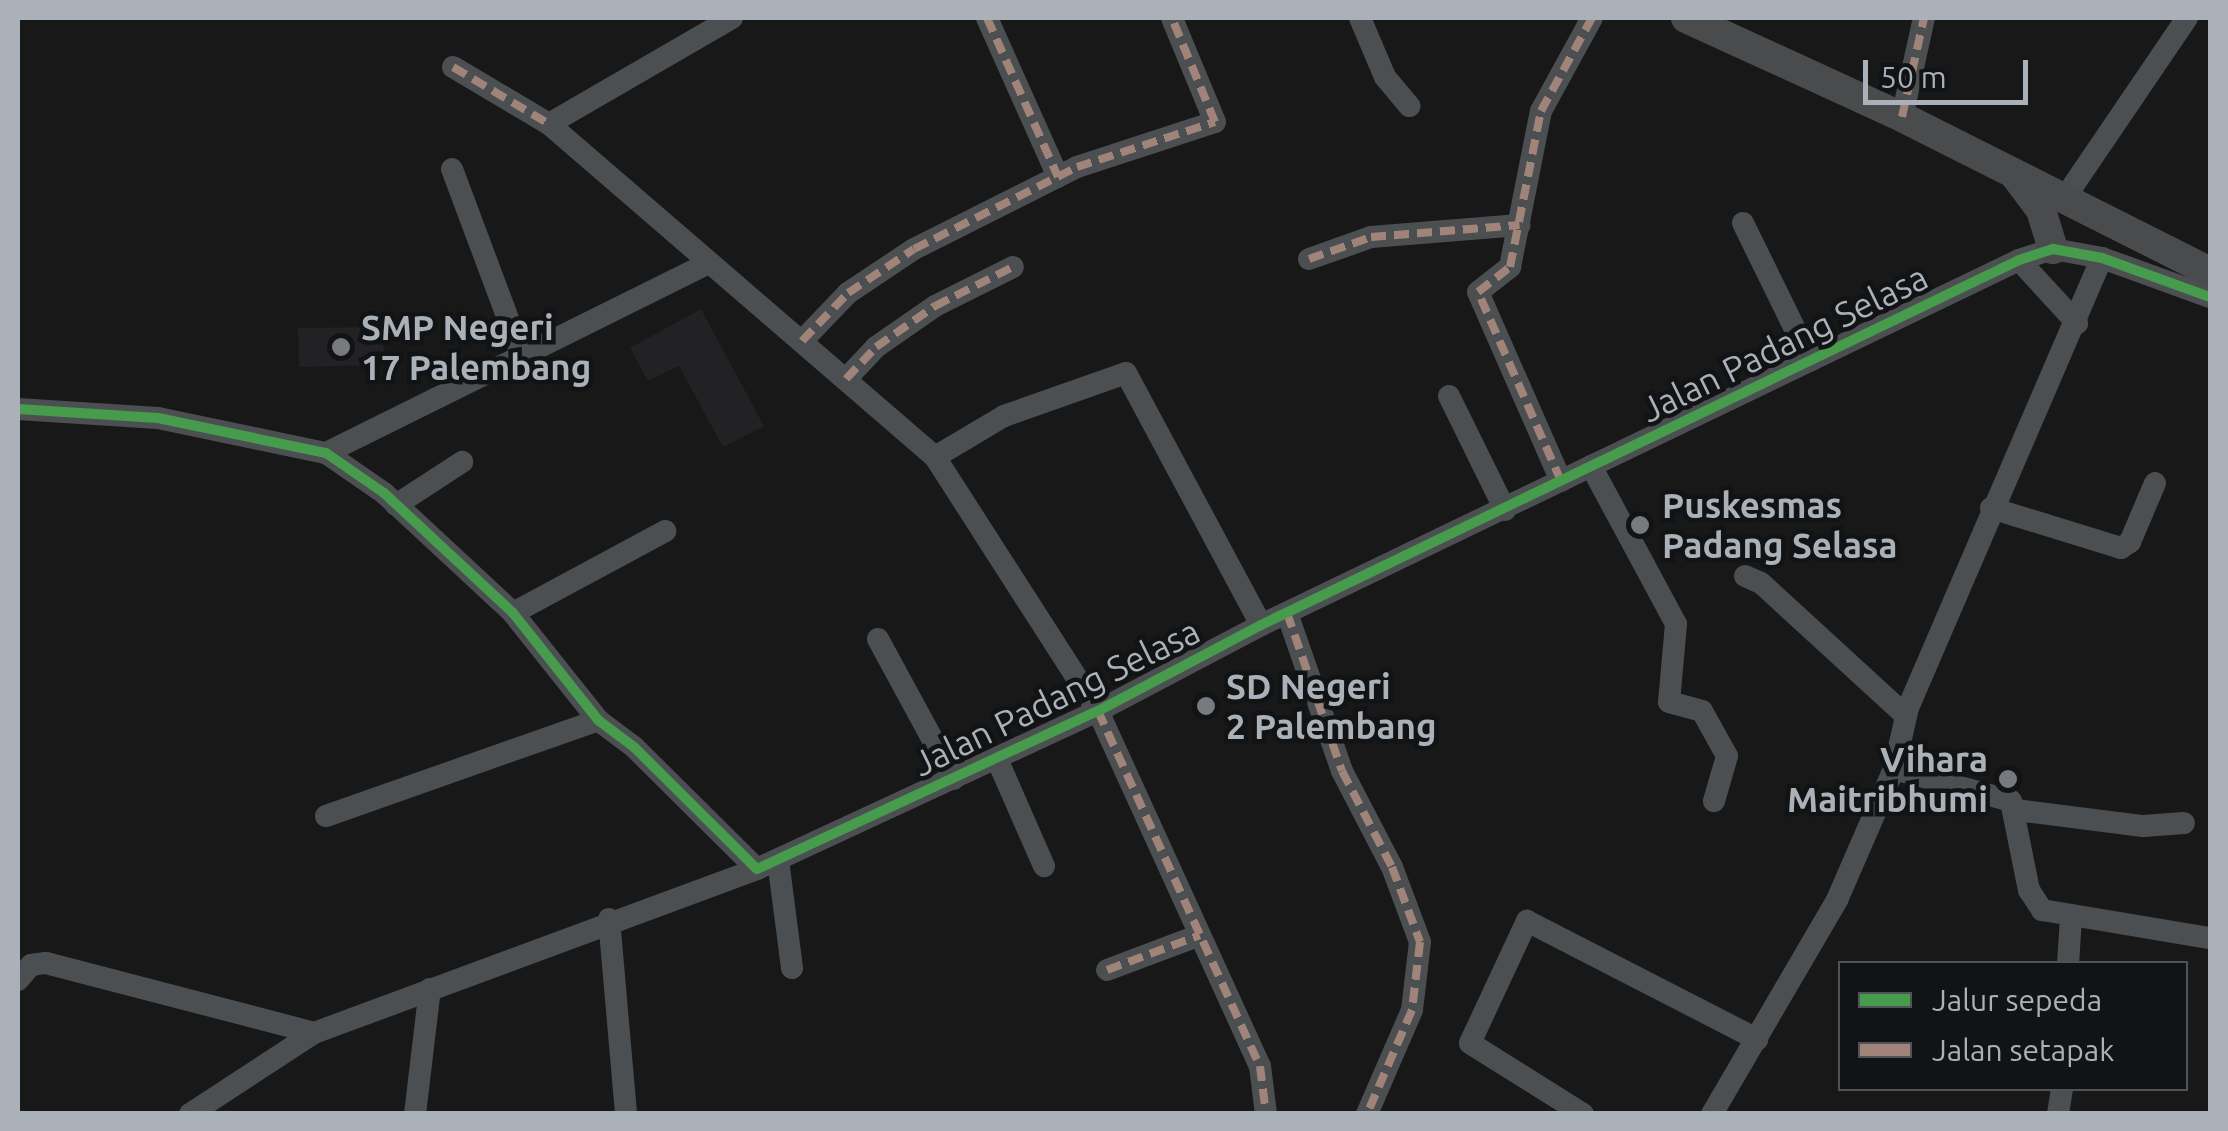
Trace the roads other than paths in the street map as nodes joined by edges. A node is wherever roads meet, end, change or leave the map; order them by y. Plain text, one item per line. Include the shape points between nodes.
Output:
1 (732, 18) edge
2 (986, 18) edge
3 (1172, 18) edge
4 (1360, 18) edge
5 (1592, 18) edge
6 (1686, 18) edge
7 (1924, 18) edge
8 (2187, 18) edge
9 (454, 66) dead end
10 (1409, 106) dead end
11 (1902, 117) junction
12 (550, 124) junction
13 (452, 169) dead end
14 (2012, 172) junction
15 (1058, 177) junction
16 (2080, 204) junction
17 (1742, 223) dead end
18 (1520, 224) junction
19 (2053, 250) junction
20 (2102, 258) junction
21 (1309, 259) dead end
22 (2019, 260) junction
23 (709, 262) junction
24 (1012, 267) dead end
25 (2210, 272) edge
26 (2210, 297) edge
27 (2077, 323) junction
28 (802, 340) junction
29 (523, 359) junction
30 (1810, 360) junction
31 (846, 378) junction
32 (1450, 396) dead end
33 (18, 409) edge
34 (326, 453) junction
35 (935, 457) junction
36 (462, 462) dead end
37 (1591, 466) junction
38 (1561, 481) junction
39 (2155, 483) dead end
40 (396, 505) junction
41 (1991, 508) junction
42 (1505, 510) junction
43 (665, 532) dead end
44 (1746, 576) dead end
45 (513, 614) junction
46 (1287, 614) junction
47 (1261, 626) junction
48 (878, 639) dead end
49 (1098, 712) junction
50 (1905, 716) junction
51 (598, 720) junction
52 (997, 760) junction
53 (1894, 769) junction
54 (954, 779) junction
55 (1714, 801) dead end
56 (2016, 810) junction
57 (326, 816) dead end
58 (2184, 823) dead end
59 (767, 864) junction
60 (1044, 866) dead end
61 (2070, 918) junction
62 (610, 919) junction
63 (1200, 935) junction
64 (2210, 938) edge
65 (2068, 961) edge
66 (792, 968) dead end
67 (1107, 970) dead end
68 (18, 980) edge
69 (430, 989) junction
70 (314, 1033) junction
71 (1757, 1039) junction
72 (190, 1114) edge
73 (415, 1114) edge
74 (626, 1114) edge
75 (1266, 1114) edge
76 (1367, 1114) edge
77 (1583, 1114) edge
78 (1712, 1114) edge

1 - 12 street
2 - 15 street
3 - 15 street via 1215,122
4 - 10 street via 1376,62
5 - 18 street via 1541,111
6 - 11 main road
7 - 11 street
8 - 16 street
9 - 12 street
11 - 14 main road
12 - 23 street
13 - 29 street
14 - 16 main road
14 - 19 main road via 2041,210
15 - 28 street via 914,249 848,293
16 - 25 main road
17 - 30 street
18 - 21 street via 1371,236
18 - 38 street via 1510,267 1478,296
19 - 20 street, Jalan Padang Selasa
19 - 22 street, Jalan Padang Selasa
20 - 26 street, Jalan Padang Selasa
20 - 27 street
22 - 27 street
22 - 30 street, Jalan Padang Selasa
23 - 28 street
23 - 29 street
24 - 31 street via 935,306
27 - 41 street
28 - 31 street
29 - 34 street
30 - 37 street, Jalan Padang Selasa
31 - 35 street
32 - 42 street
33 - 34 street via 158,418
34 - 40 street
35 - 47 street via 1004,416 1126,373
35 - 49 street
36 - 40 street
37 - 38 street, Jalan Padang Selasa
37 - 55 street via 1676,624 1669,702 1702,711 1727,756
38 - 42 street, Jalan Padang Selasa
39 - 41 street via 2130,542 2120,548
40 - 45 street
41 - 50 street
42 - 46 street, Jalan Padang Selasa
43 - 45 street
44 - 50 street
45 - 51 street
46 - 47 street, Jalan Padang Selasa
46 - 76 street via 1342,771 1392,867 1420,942 1412,1010
47 - 49 street, Jalan Padang Selasa
48 - 54 street
49 - 52 street, Jalan Padang Selasa
49 - 63 street
50 - 53 street
51 - 57 street
51 - 59 street
52 - 54 street, Jalan Padang Selasa
52 - 60 street
53 - 56 street via 2003,796
53 - 71 street via 1837,900
54 - 59 street, Jalan Padang Selasa
56 - 58 street via 2143,826
56 - 61 street via 2036,905
59 - 62 street, Jalan Padang Selasa
59 - 66 street
61 - 64 street
61 - 65 street
62 - 69 street, Jalan Padang Selasa
62 - 74 street
63 - 67 street
63 - 75 street via 1260,1066
68 - 70 street via 31,964 46,963
69 - 70 street, Jalan Padang Selasa
69 - 73 street
70 - 72 street, Jalan Padang Selasa
71 - 77 street via 1527,921 1469,1037 1471,1047
71 - 78 street

